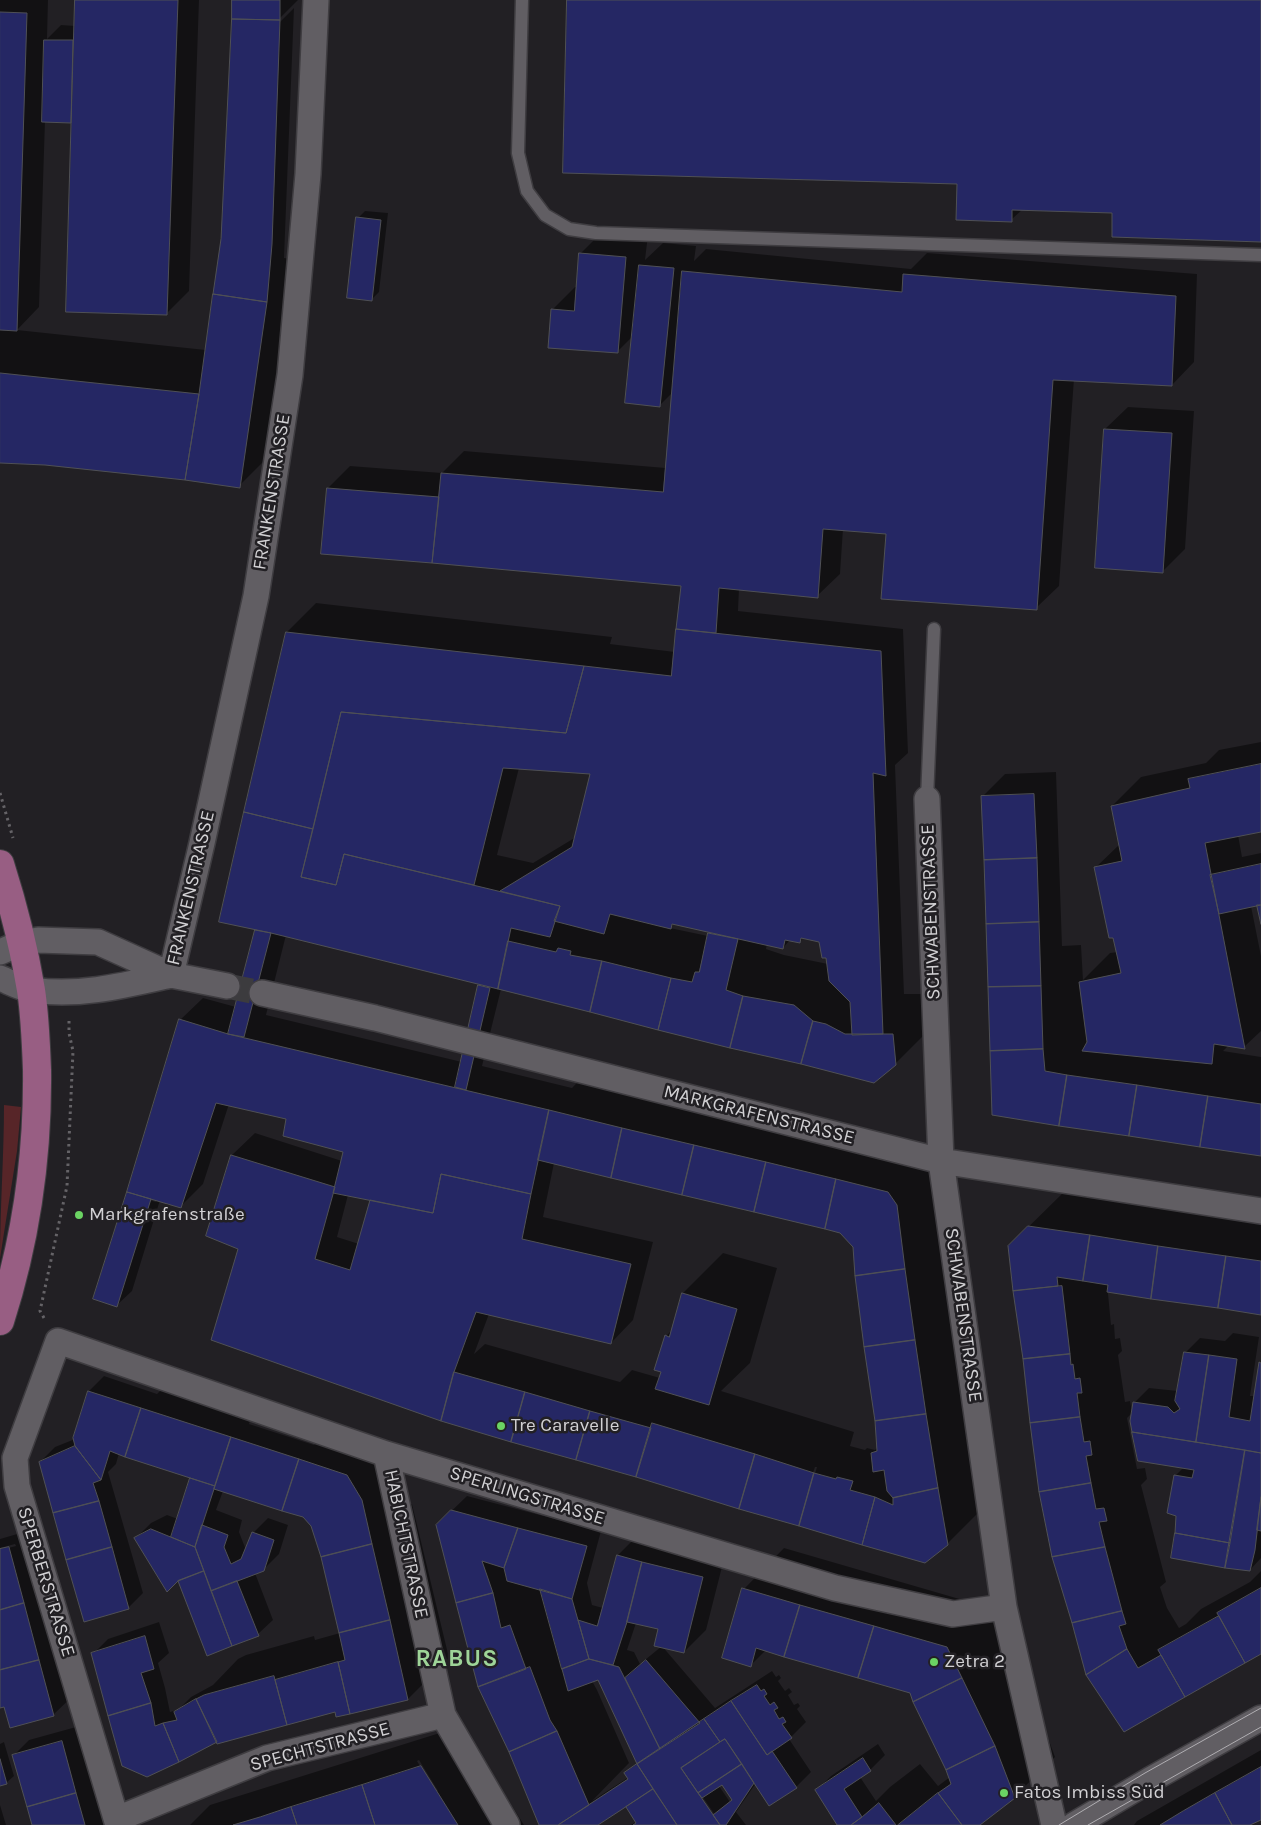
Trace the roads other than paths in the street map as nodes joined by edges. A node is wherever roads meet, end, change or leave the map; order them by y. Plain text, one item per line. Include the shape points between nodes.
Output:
1 (316, 0) edge
2 (522, 0) edge
3 (1261, 255) edge
4 (934, 629) dead end
5 (927, 799) joint
6 (0, 864) edge
7 (10, 948) edge
8 (171, 975) junction
9 (0, 978) edge
10 (227, 986) tunnel mouth
11 (31, 990) junction
12 (262, 993) tunnel mouth
13 (941, 1161) junction
14 (1261, 1211) edge
15 (0, 1321) edge
16 (58, 1341) joint
17 (386, 1454) junction
18 (1004, 1607) junction
19 (443, 1715) junction
20 (1261, 1718) edge
21 (117, 1822) edge
22 (507, 1825) edge
23 (1054, 1825) edge
24 (1074, 1825) edge

1 - 8 street, FRANKENSTRASSE via 308,174 290,375 256,596
2 - 3 lane via 518,153 527,191 546,215 569,229 616,234
4 - 5 lane
5 - 13 street, SCHWABENSTRASSE
6 - 7 main road via 10,896
7 - 8 street via 38,940 98,942
7 - 11 main road
8 - 10 street
8 - 11 street via 88,991
9 - 11 street
11 - 15 main road via 37,1078 33,1166 24,1224
12 - 13 street, MARKGRAFENSTRASSE via 375,1018
13 - 14 street, MARKGRAFENSTRASSE
13 - 18 street, SCHWABENSTRASSE
16 - 17 street, SPERLINGSTRASSE
16 - 21 street, SPERBERSTRASSE via 15,1458 17,1486
17 - 18 street, SPERLINGSTRASSE via 834,1588 953,1614
17 - 19 street, HABICHTSTRASSE
18 - 23 street, SCHWABENSTRASSE
19 - 21 street, SPECHTSTRASSE via 267,1758
19 - 22 street, HABICHTSTRASSE
20 - 24 street

